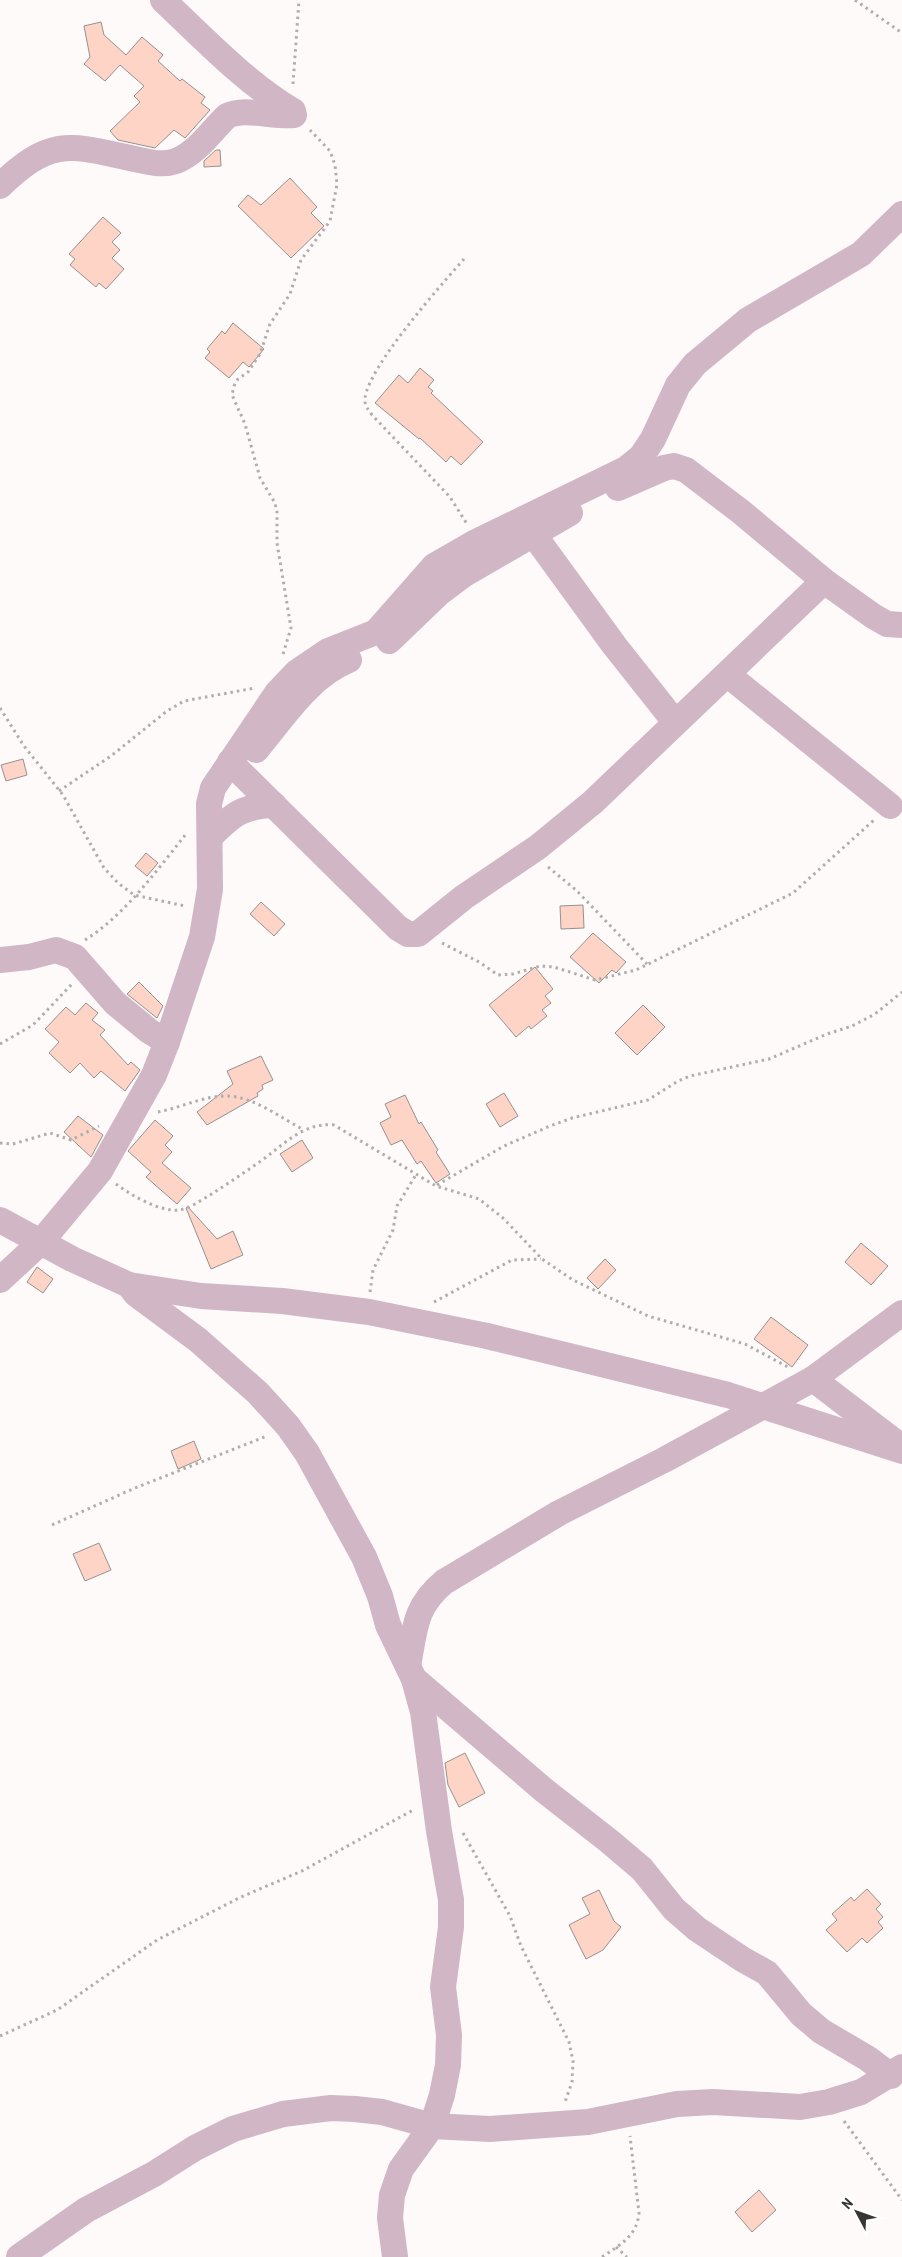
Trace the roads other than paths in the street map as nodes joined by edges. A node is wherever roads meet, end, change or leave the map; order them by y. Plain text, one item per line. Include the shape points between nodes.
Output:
1 (163, 0) edge
2 (0, 186) edge
3 (902, 214) edge
4 (534, 535) junction
5 (824, 581) junction
6 (902, 625) edge
7 (728, 675) junction
8 (675, 722) junction
9 (235, 766) junction
10 (274, 805) junction
11 (890, 806) road end
12 (199, 834) junction
13 (0, 960) edge
14 (167, 1042) junction
15 (0, 1220) edge
16 (40, 1243) junction
17 (0, 1280) edge
18 (129, 1285) junction
19 (902, 1314) edge
20 (814, 1379) junction
21 (764, 1407) junction
22 (902, 1448) edge
23 (902, 1452) edge
24 (411, 1672) junction
25 (896, 2071) edge
26 (432, 2126) junction
27 (19, 2257) edge
28 (395, 2257) edge

1 - 2 street via 293,113 278,117 235,112 227,116 189,155 160,164 73,146 50,150
3 - 9 street via 861,254 748,320 695,364 678,385 664,419 645,451 626,469 474,543 429,571 376,632 315,659 297,672 277,693
4 - 5 street via 604,494 674,466 698,478
4 - 8 street
4 - 9 street via 463,575 389,640 327,672
5 - 6 street via 887,624
5 - 7 street
7 - 8 street
7 - 11 street
8 - 10 street via 593,802 531,852 464,897 418,934 408,934 398,928
9 - 10 street
9 - 12 street via 214,788
10 - 12 street via 254,805
12 - 14 street via 210,889 207,909 202,938
13 - 14 street via 56,950 75,957 115,1003
14 - 16 street via 154,1075 100,1171
15 - 16 street
16 - 17 street
16 - 18 street
18 - 21 street via 201,1296 282,1301 369,1312 728,1395
18 - 24 street via 136,1294 218,1357 288,1426 327,1485 364,1557 388,1625
19 - 20 street
20 - 21 street
20 - 22 street
21 - 23 street
21 - 24 street via 558,1513 444,1582 421,1607
24 - 25 street via 537,1785 642,1869 674,1909 697,1929 767,1973 814,2026
24 - 26 street via 423,1712 448,1876 451,1918 443,1987 449,2035 448,2065
25 - 26 street via 861,2092 829,2102 800,2106 713,2102 677,2104 588,2122 490,2129
26 - 27 street via 382,2112 331,2108 283,2114 232,2129 86,2210
26 - 28 street via 401,2169 392,2195 390,2218

